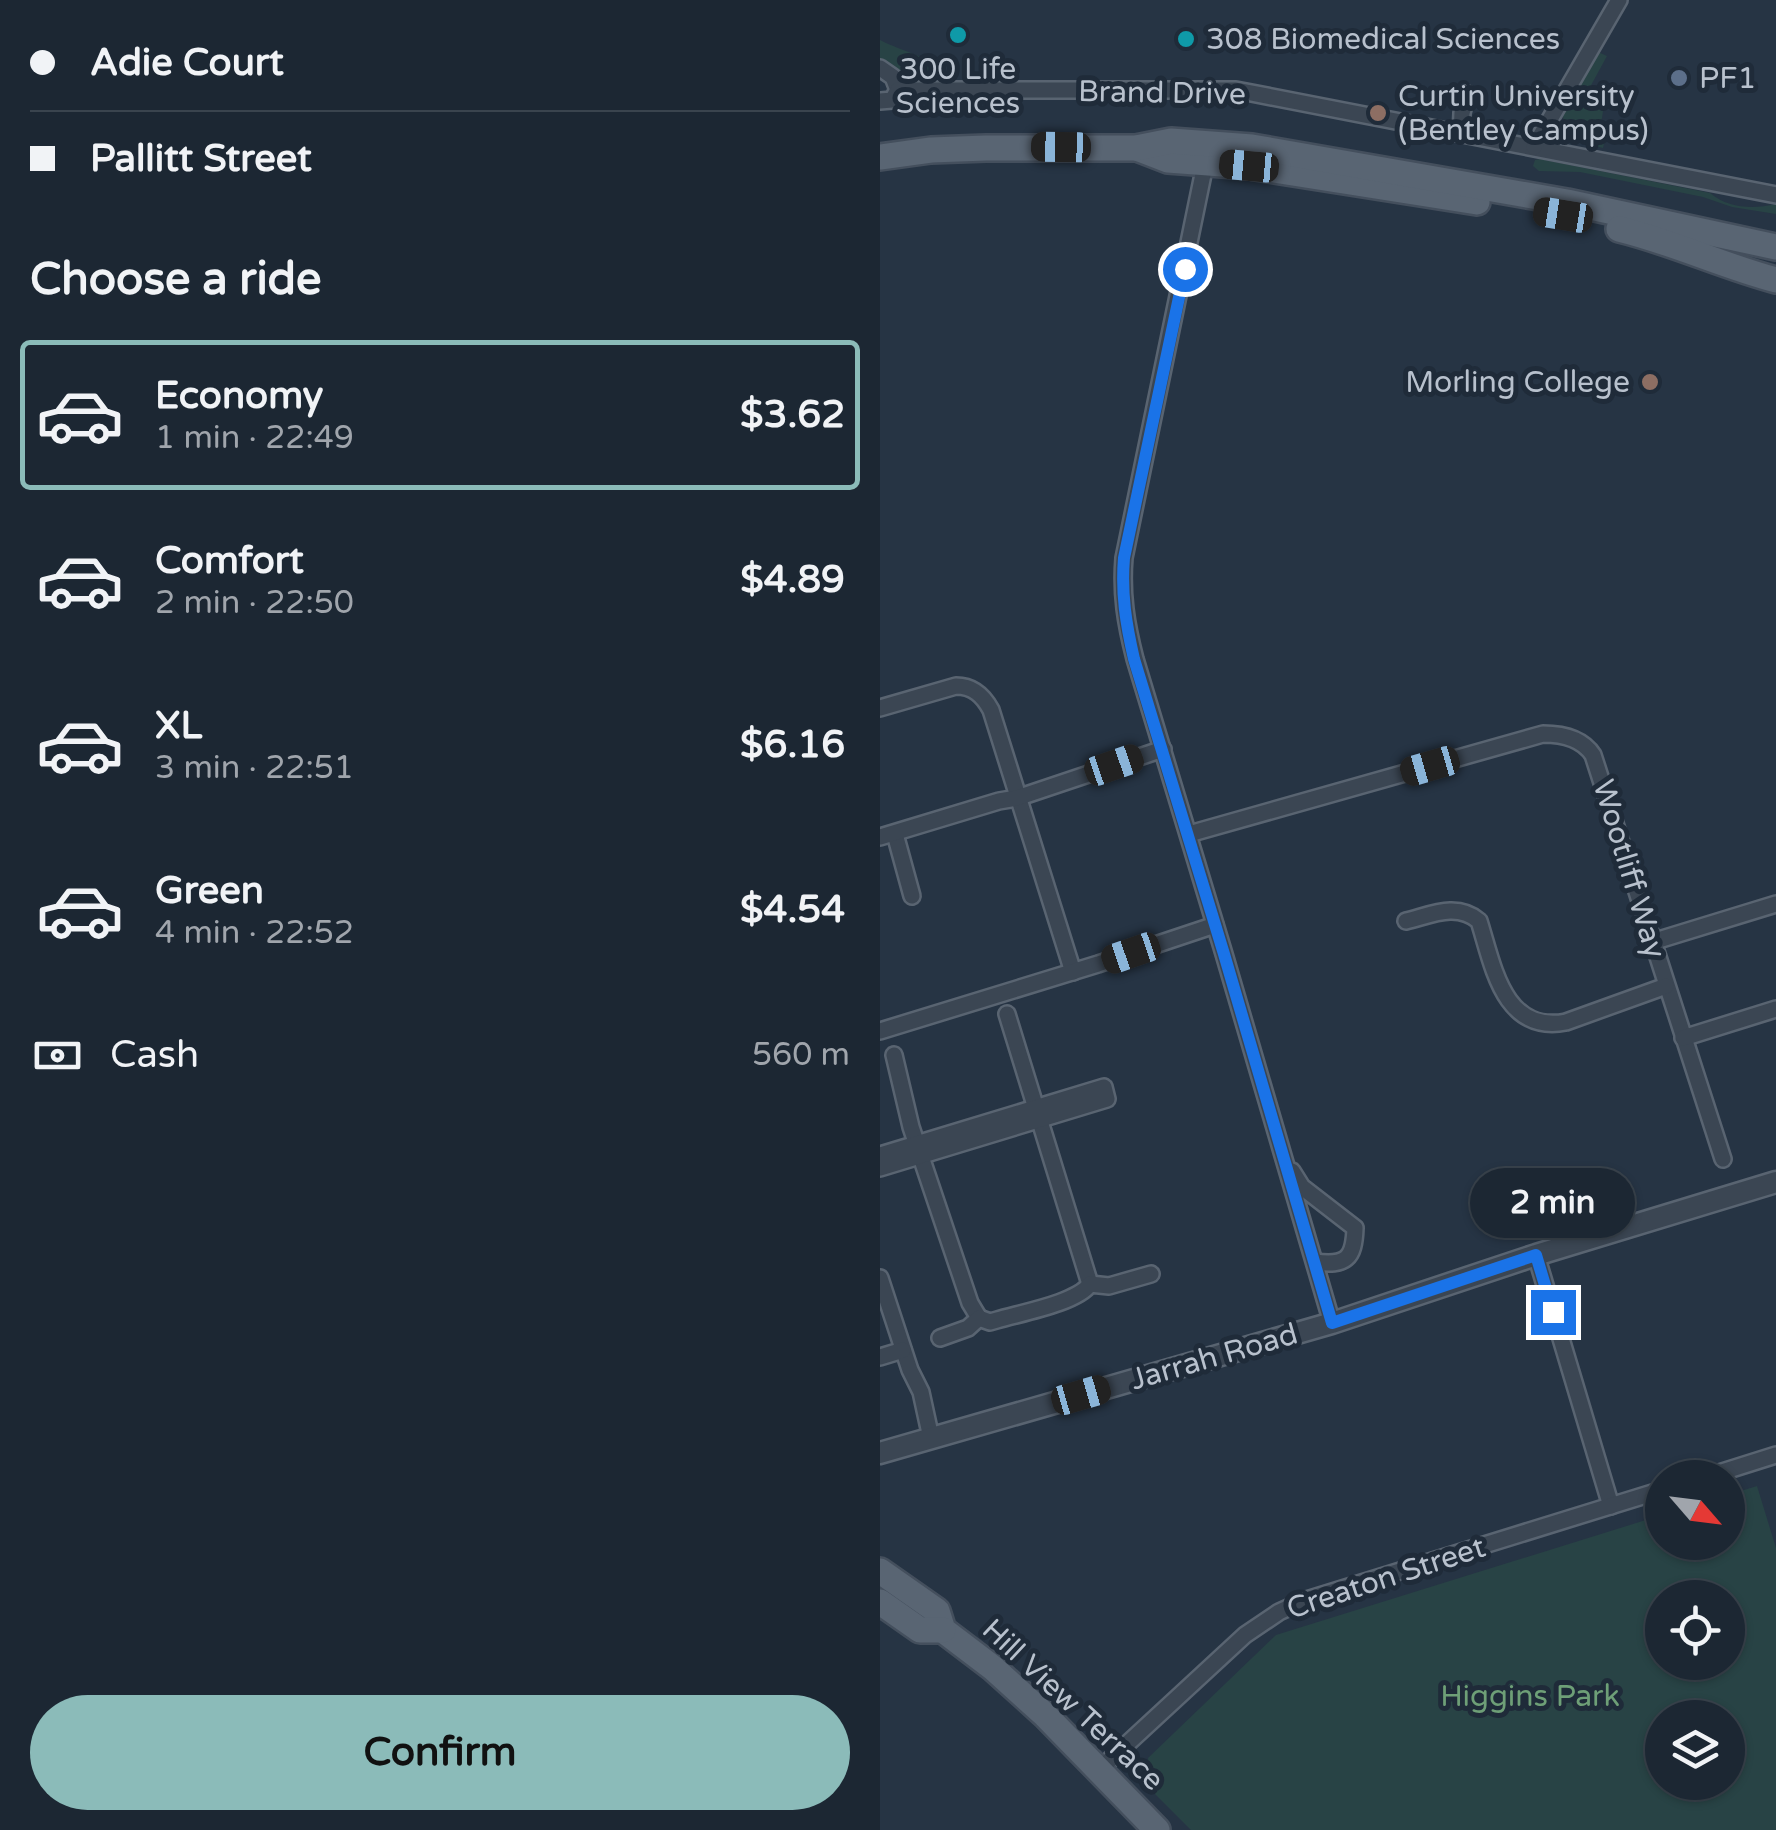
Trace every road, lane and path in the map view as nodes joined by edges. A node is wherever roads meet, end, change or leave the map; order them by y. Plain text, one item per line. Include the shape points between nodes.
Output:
1 (1619, 0) edge
2 (880, 68) edge
3 (898, 90) junction
4 (1467, 94) dead end
5 (880, 102) edge
6 (1461, 134) junction
7 (1534, 148) junction
8 (1207, 153) junction
9 (880, 157) edge
10 (1776, 195) edge
11 (1776, 247) edge
12 (1776, 280) edge
13 (880, 708) edge
14 (1163, 748) junction
15 (1018, 798) junction
16 (1188, 834) junction
17 (887, 835) edge
18 (912, 896) dead end
19 (1776, 904) edge
20 (1406, 921) dead end
21 (1215, 925) junction
22 (1652, 942) junction
23 (1072, 972) junction
24 (1666, 986) junction
25 (1776, 1009) edge
26 (1007, 1014) dead end
27 (880, 1030) edge
28 (1683, 1038) junction
29 (894, 1055) dead end
30 (1037, 1114) junction
31 (918, 1149) junction
32 (880, 1154) edge
33 (1723, 1159) dead end
34 (1284, 1160) junction
35 (880, 1168) edge
36 (1776, 1182) edge
37 (1536, 1255) junction
38 (1315, 1262) junction
39 (1151, 1274) dead end
40 (880, 1278) edge
41 (1090, 1284) junction
42 (978, 1318) junction
43 (1332, 1323) junction
44 (940, 1338) dead end
45 (903, 1350) junction
46 (880, 1357) edge
47 (931, 1438) junction
48 (880, 1453) edge
49 (1776, 1454) edge
50 (1745, 1464) edge
51 (1645, 1495) edge
52 (1612, 1506) junction
53 (880, 1571) edge
54 (880, 1602) edge
55 (943, 1630) junction
56 (1100, 1769) junction
57 (1158, 1830) edge

1 - 7 street
2 - 3 street
3 - 5 street
3 - 6 street, Brand Drive via 1236,90
4 - 6 street
6 - 7 street, Brand Drive
7 - 10 street, Brand Drive
8 - 9 main road via 1168,160 1136,148 1024,146
8 - 11 main road via 1252,147
8 - 12 main road via 1249,166 1563,215 1651,236
8 - 14 street via 1122,583 1131,646
13 - 15 street via 956,686 977,692 991,710
14 - 15 street
14 - 16 street
15 - 17 street
15 - 23 street
16 - 21 street
16 - 22 street, Wootliff Way via 1543,734 1569,737 1594,756
17 - 18 street
19 - 22 street
20 - 24 street via 1455,910 1472,916 1508,1002 1544,1022 1566,1022
21 - 23 street
21 - 34 street
22 - 24 street, Wootliff Way
23 - 27 street
24 - 28 street, Wootliff Way
25 - 28 street
26 - 30 street
28 - 33 street, Wootliff Way
29 - 31 street
30 - 31 street
30 - 41 street
31 - 32 street
31 - 35 street
31 - 42 street
34 - 38 street
34 - 38 street via 1302,1187 1355,1228 1347,1258 1334,1265
36 - 37 street, Jarrah Road
37 - 43 street, Jarrah Road
37 - 52 street
38 - 43 street
39 - 41 street via 1109,1286
40 - 45 street
41 - 42 street via 1053,1303 990,1322
42 - 44 street
43 - 47 street, Jarrah Road
45 - 46 street
45 - 47 street
47 - 48 street, Jarrah Road
49 - 50 street
51 - 52 street, Creaton Street
52 - 56 street, Creaton Street via 1278,1612
53 - 55 main road, Hill View Terrace via 937,1611
54 - 55 main road, Hill View Terrace via 920,1630
55 - 56 main road, Hill View Terrace
56 - 57 main road, Hill View Terrace

